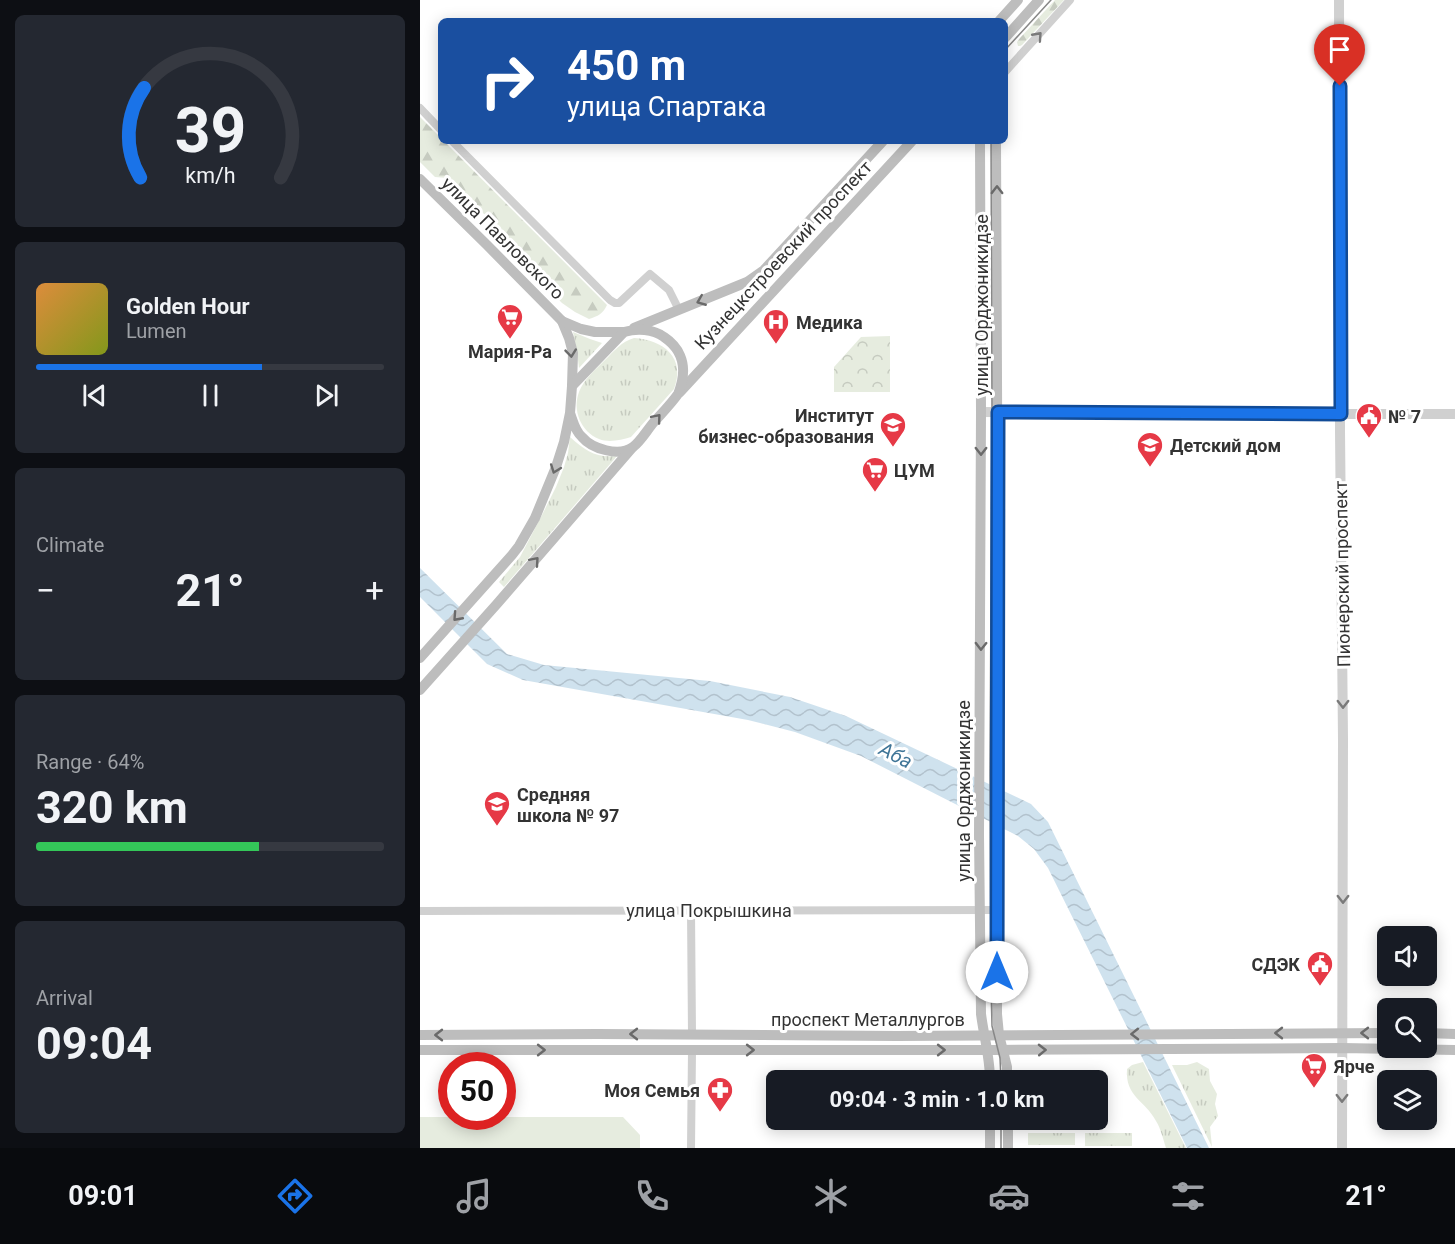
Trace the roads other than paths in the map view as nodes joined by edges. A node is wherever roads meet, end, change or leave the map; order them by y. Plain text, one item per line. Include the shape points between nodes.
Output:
1 (1018, 0) edge
2 (1039, 0) edge
3 (1070, 0) edge
4 (1339, 0) edge
5 (1002, 18) edge
6 (1008, 35) edge
7 (1008, 69) edge
8 (420, 108) edge
9 (438, 127) edge
10 (455, 144) edge
11 (881, 144) edge
12 (909, 144) edge
13 (980, 144) edge
14 (996, 144) edge
15 (420, 179) edge
16 (679, 310) junction
17 (562, 321) junction
18 (629, 330) junction
19 (572, 386) junction
20 (679, 392) junction
21 (570, 412) junction
22 (981, 412) junction
23 (998, 412) junction
24 (1341, 414) junction
25 (1455, 414) edge
26 (632, 448) junction
27 (420, 658) edge
28 (420, 690) edge
29 (691, 910) junction
30 (980, 910) junction
31 (997, 910) junction
32 (420, 911) edge
33 (1437, 1033) edge
34 (1455, 1034) edge
35 (420, 1035) edge
36 (692, 1035) junction
37 (983, 1035) junction
38 (999, 1035) junction
39 (1377, 1035) edge
40 (1339, 1040) junction
41 (420, 1050) edge
42 (692, 1050) junction
43 (987, 1050) junction
44 (1004, 1050) junction
45 (1455, 1050) edge
46 (990, 1070) edge
47 (1007, 1070) edge
48 (990, 1130) edge
49 (1008, 1130) edge
50 (691, 1148) edge
51 (990, 1148) edge
52 (1008, 1148) edge
53 (1342, 1148) edge

1 - 5 main road
2 - 6 main road
7 -> 3 street
4 - 24 street, Пионерский проспект
8 - 9 street
10 - 16 street via 610,300 619,303 650,274 669,290
11 -> 16 main road, Кузнецкстроевский проспект via 764,270 747,282
12 - 20 main road, Кузнецкстроевский проспект
13 - 22 main road, улица Орджоникидзе
23 -> 14 main road, улица Орджоникидзе
15 - 17 main road, улица Павловского
16 - 18 main road, Кузнецкстроевский проспект
17 - 18 main road, улица Павловского via 595,332
17 -> 19 main road, улица Павловского via 573,353
18 - 19 main road
18 - 20 main road via 658,333 677,349 684,371
19 - 21 main road
26 -> 20 main road
21 - 26 main road via 582,438 595,447 617,452
21 -> 27 main road via 556,467 535,518 512,555
22 - 23 street
22 -> 30 main road, улица Орджоникидзе
23 - 24 street
23 - 31 main road, улица Орджоникидзе
24 - 25 street
24 -> 40 street, Пионерский проспект via 1343,740
28 -> 26 main road
29 - 30 street, улица Покрышкина
29 - 32 street, улица Покрышкина
29 - 36 street
30 - 31 street, улица Покрышкина
30 - 37 main road, улица Орджоникидзе
31 - 38 main road, улица Орджоникидзе
33 - 34 main road
36 -> 35 main road, проспект Металлургов
36 - 37 main road, проспект Металлургов
37 - 38 main road, проспект Металлургов
37 - 43 main road, улица Орджоникидзе
40 -> 38 main road, проспект Металлургов via 1173,1034
38 - 44 main road, улица Орджоникидзе
39 -> 40 main road, проспект Металлургов
44 -> 40 main road, проспект Металлургов via 1173,1048
40 - 45 main road, проспект Металлургов
40 -> 53 street, Пионерский проспект
41 -> 42 main road, проспект Металлургов
42 -> 43 main road, проспект Металлургов
42 - 50 street
43 - 44 main road, проспект Металлургов
43 - 46 main road, улица Орджоникидзе
44 - 47 main road, улица Орджоникидзе
48 - 51 main road
49 - 52 main road

